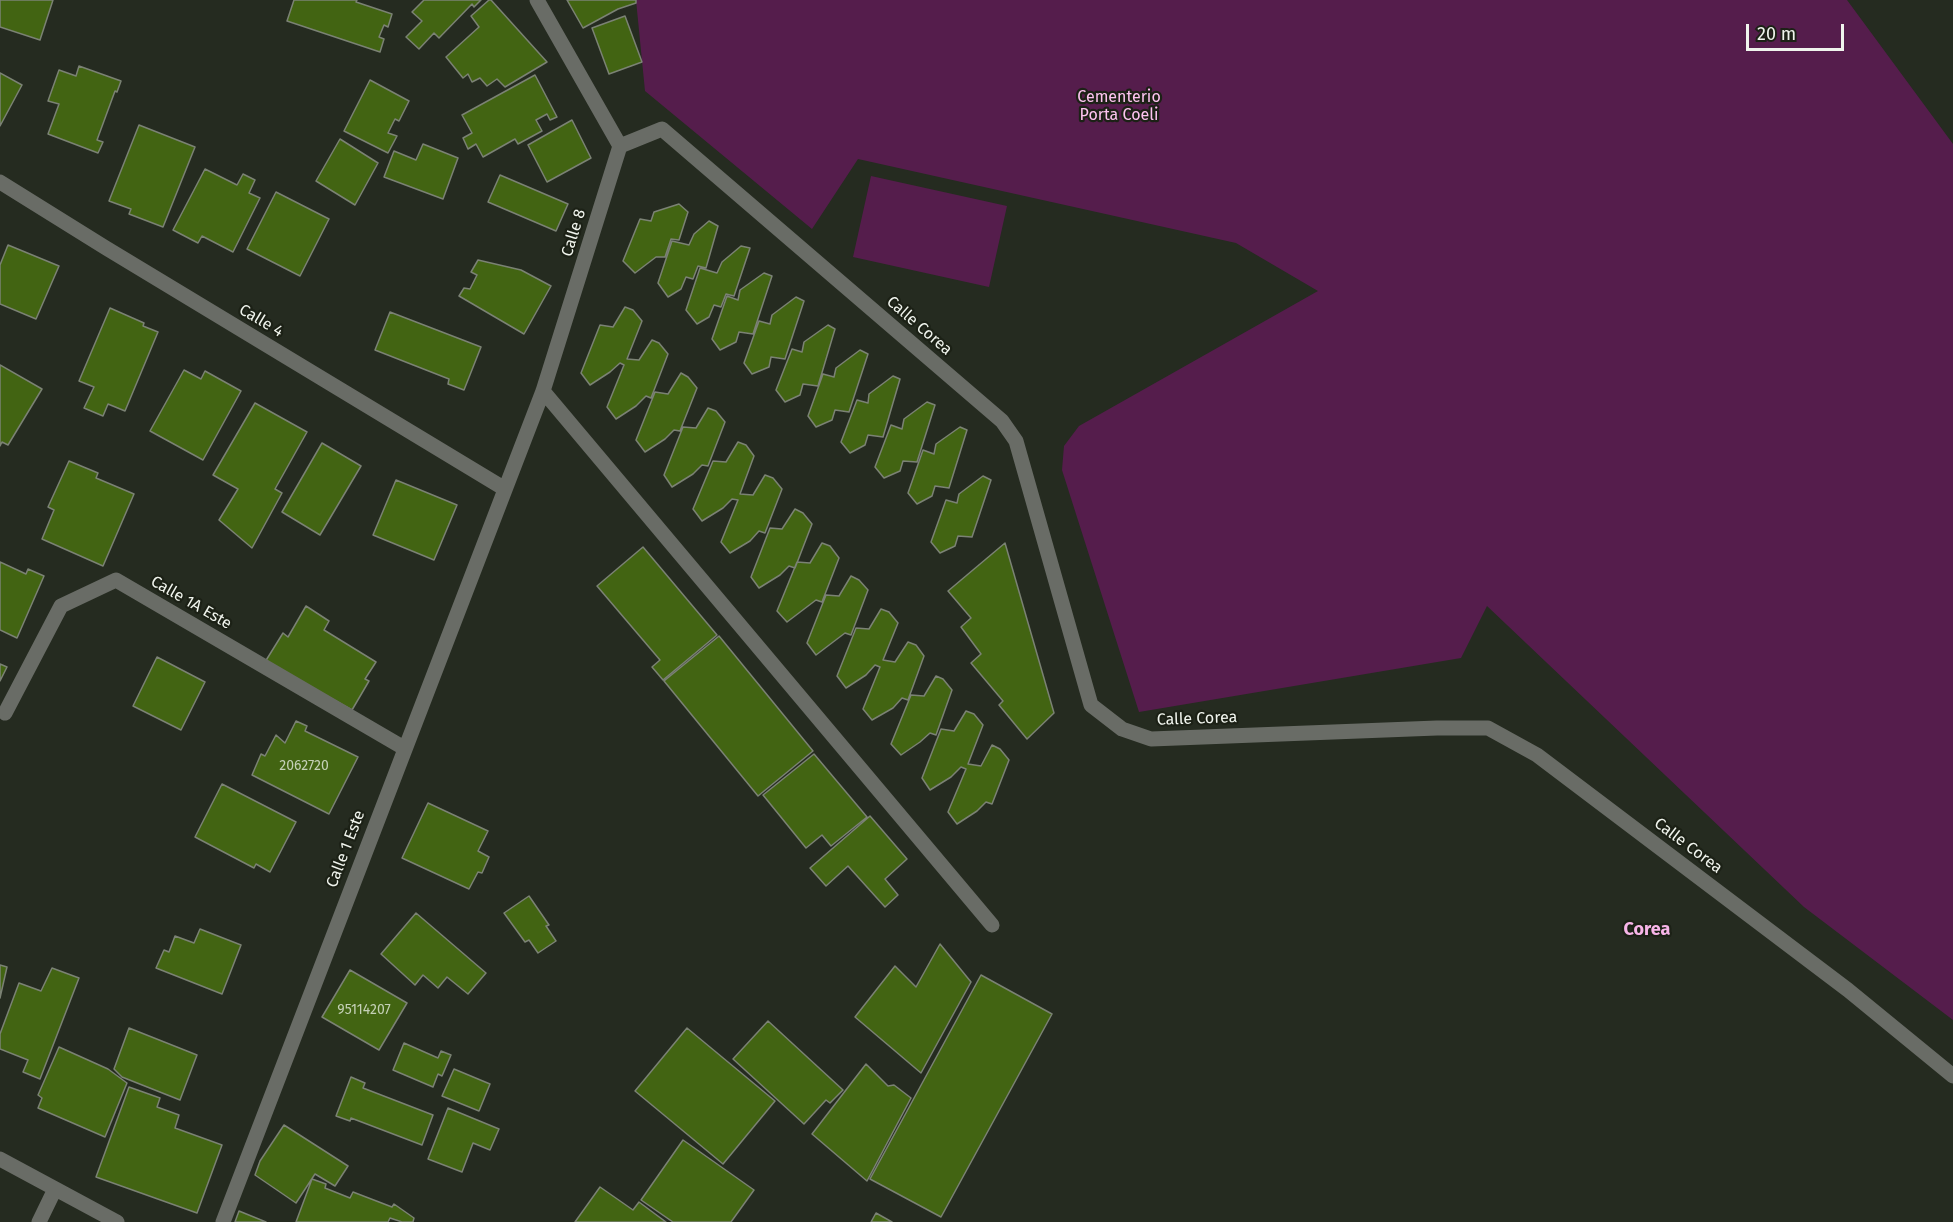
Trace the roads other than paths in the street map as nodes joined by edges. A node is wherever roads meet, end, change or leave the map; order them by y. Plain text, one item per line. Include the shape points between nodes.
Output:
1 (537, 0) edge
2 (620, 146) junction
3 (0, 182) edge
4 (543, 391) junction
5 (505, 489) junction
6 (5, 713) dead end
7 (404, 748) junction
8 (992, 925) dead end
9 (1953, 1076) edge
10 (0, 1159) edge
11 (56, 1188) junction
12 (39, 1222) edge
13 (117, 1222) edge
14 (223, 1222) edge

1 - 2 street
2 - 4 street, Calle 8
2 - 9 street, Calle Corea via 662,129 1002,421 1016,441 1091,705 1122,729 1151,739 1488,728 1537,755 1848,990
3 - 5 street, Calle 4
4 - 5 street, Calle 8
4 - 8 street
5 - 7 street, Calle 1 Este
6 - 7 street, Calle 1A Este via 61,606 116,580
7 - 14 street, Calle 1 Este
10 - 11 street
11 - 12 street
11 - 13 street

